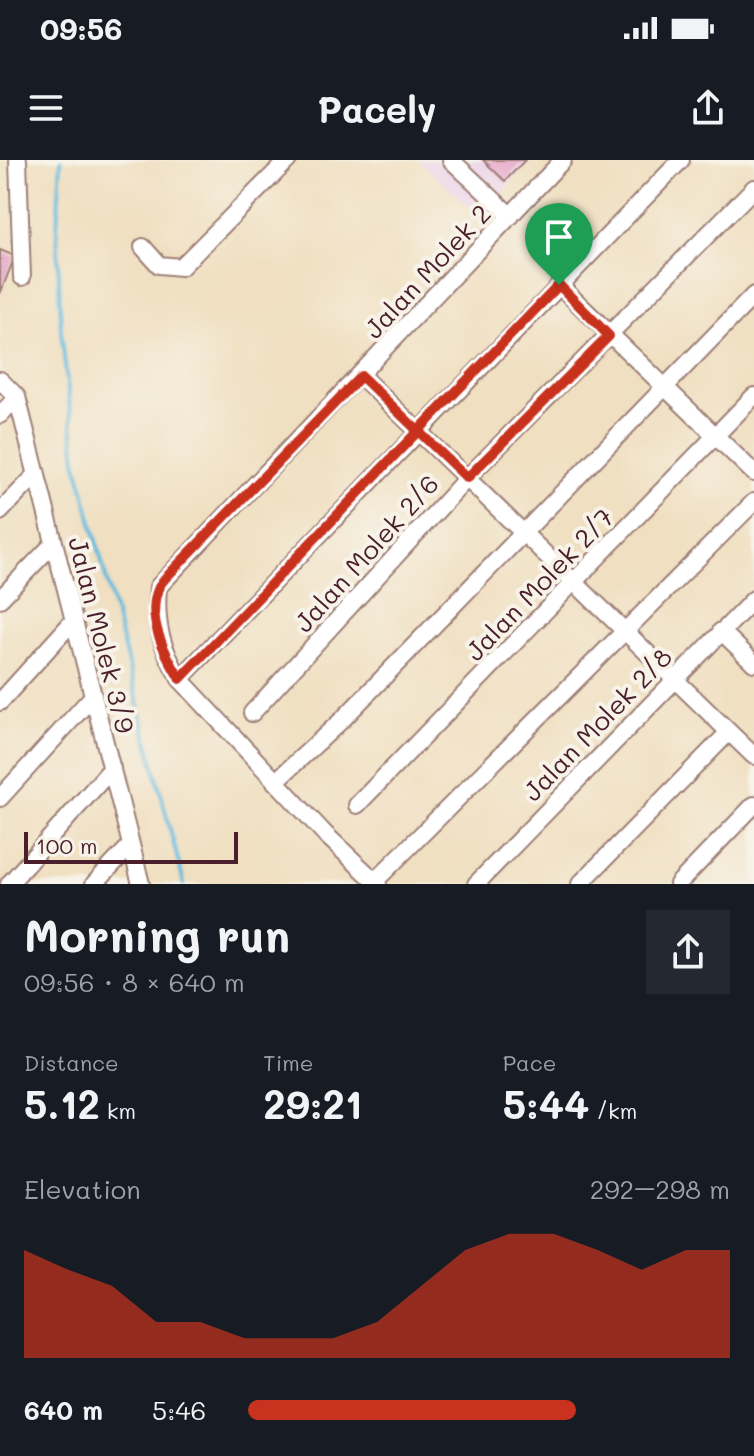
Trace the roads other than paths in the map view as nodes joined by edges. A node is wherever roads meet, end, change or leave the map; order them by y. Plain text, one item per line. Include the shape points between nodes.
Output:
1 (18, 160) edge
2 (288, 160) edge
3 (451, 160) edge
4 (563, 160) edge
5 (681, 160) edge
6 (754, 188) edge
7 (511, 216) junction
8 (143, 247) dead end
9 (22, 277) dead end
10 (559, 285) junction
11 (754, 295) edge
12 (609, 336) junction
13 (361, 376) junction
14 (0, 380) edge
15 (666, 386) junction
16 (754, 396) edge
17 (17, 397) junction
18 (0, 415) edge
19 (418, 431) junction
20 (716, 435) junction
21 (754, 473) edge
22 (37, 474) junction
23 (467, 478) junction
24 (754, 502) edge
25 (0, 512) edge
26 (524, 534) junction
27 (54, 543) junction
28 (575, 582) junction
29 (0, 599) edge
30 (754, 599) edge
31 (74, 620) junction
32 (625, 631) junction
33 (721, 631) junction
34 (754, 663) edge
35 (674, 678) junction
36 (180, 679) junction
37 (93, 696) junction
38 (0, 702) edge
39 (252, 713) dead end
40 (729, 732) junction
41 (754, 756) edge
42 (112, 768) junction
43 (275, 782) junction
44 (0, 798) edge
45 (357, 805) dead end
46 (754, 805) edge
47 (131, 845) junction
48 (377, 882) edge
49 (9, 884) edge
50 (94, 884) edge
51 (141, 884) edge
52 (476, 884) edge
53 (580, 884) edge
54 (678, 884) edge

1 - 9 street
2 - 8 street via 181,267 159,265
3 - 7 street
4 - 7 street, Jalan Molek 2
5 - 10 street
6 - 12 street, Jalan Molek 2/6
7 - 13 street, Jalan Molek 2
10 - 12 street
10 - 19 street
11 - 15 street
12 - 15 street
12 - 23 street, Jalan Molek 2/6
13 - 19 street
13 - 36 street, Jalan Molek 2 via 158,587 155,619 162,650
14 - 17 street
15 - 20 street
15 - 26 street
16 - 20 street, Jalan Molek 2/7
17 - 18 street
17 - 22 street, Jalan Molek 3/9
19 - 23 street
19 - 36 street
20 - 21 street
20 - 28 street, Jalan Molek 2/7
22 - 25 street
22 - 27 street, Jalan Molek 3/9
23 - 26 street
23 - 39 street, Jalan Molek 2/6
24 - 32 street
26 - 28 street
26 - 43 street
27 - 29 street
27 - 31 street, Jalan Molek 3/9
28 - 32 street
28 - 45 street, Jalan Molek 2/7
30 - 33 street, Jalan Molek 2/8
31 - 37 street, Jalan Molek 3/9
31 - 38 street
32 - 35 street
32 - 48 street
33 - 34 street
33 - 35 street, Jalan Molek 2/8
35 - 40 street
35 - 52 street, Jalan Molek 2/8
36 - 43 street, Jalan Molek 2
37 - 42 street, Jalan Molek 3/9
37 - 44 street
40 - 41 street
40 - 53 street
42 - 47 street, Jalan Molek 3/9
42 - 49 street
43 - 48 street, Jalan Molek 2
46 - 54 street
47 - 50 street
47 - 51 street, Jalan Molek 3/9

